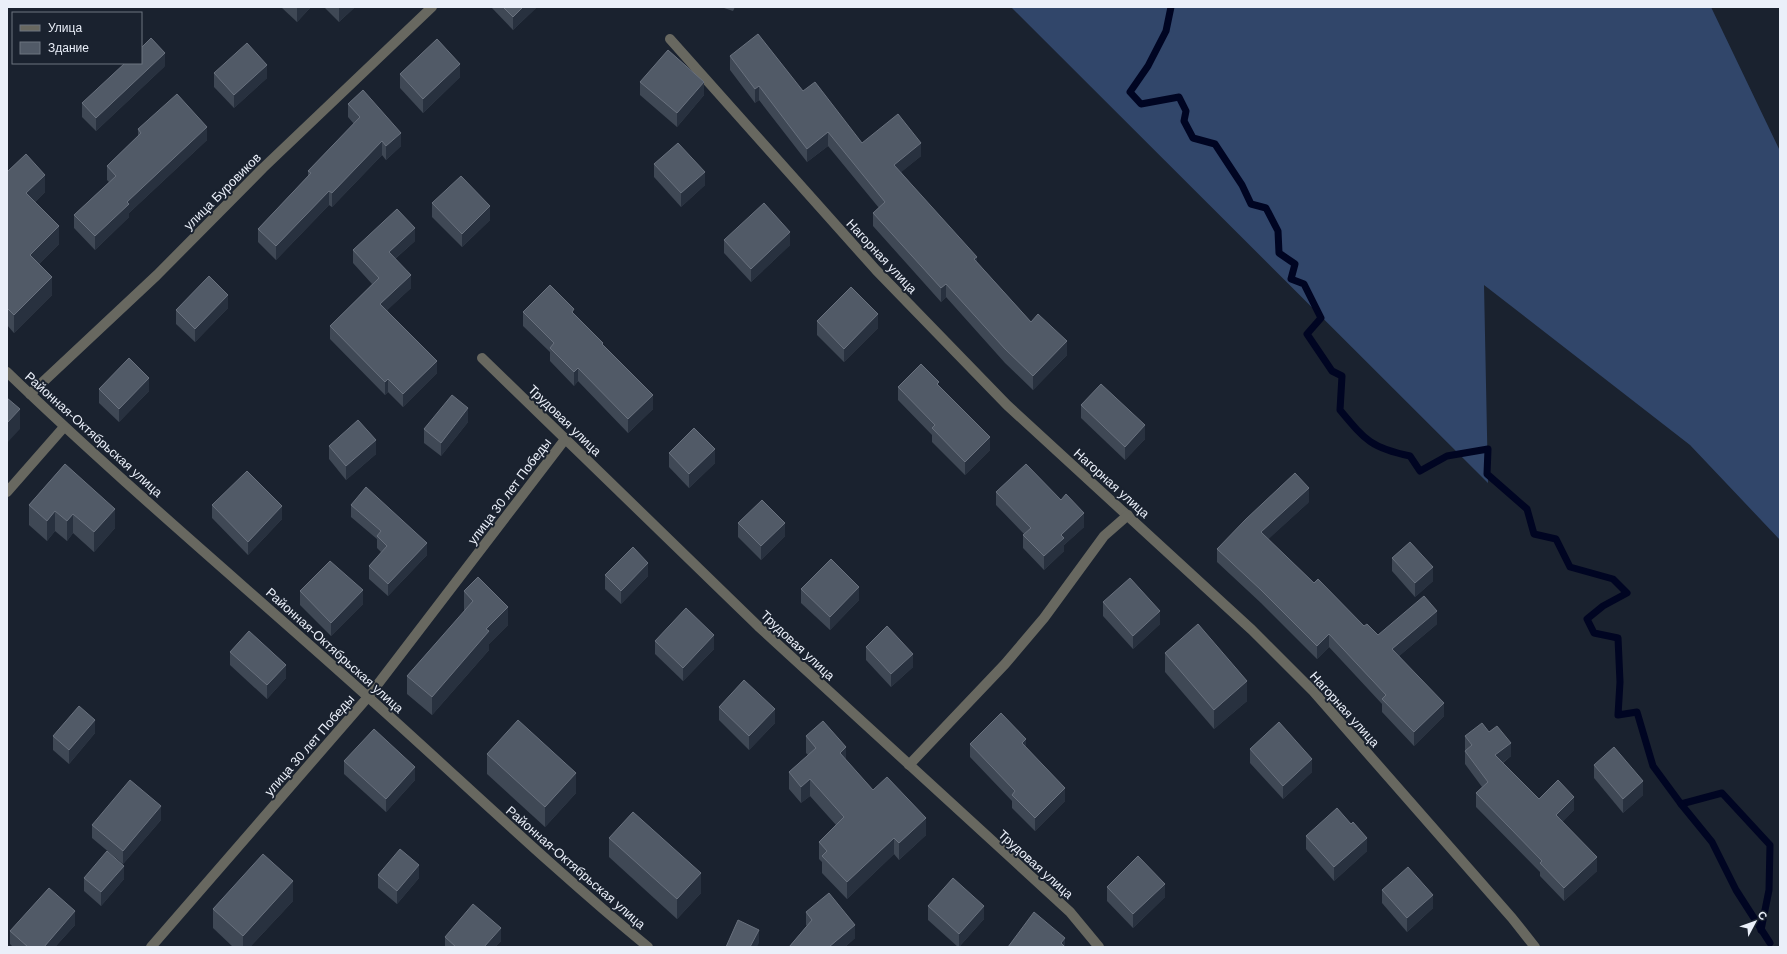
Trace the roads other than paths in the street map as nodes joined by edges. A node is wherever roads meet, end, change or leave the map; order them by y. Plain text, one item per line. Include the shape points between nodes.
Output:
1 (432, 7) edge
2 (670, 39) dead end
3 (482, 358) dead end
4 (7, 372) edge
5 (30, 394) junction
6 (64, 427) junction
7 (566, 438) junction
8 (7, 492) edge
9 (1128, 515) junction
10 (368, 696) junction
11 (909, 765) junction
12 (151, 947) edge
13 (648, 947) edge
14 (1099, 947) edge
15 (1535, 947) edge

1 - 5 street, улица Буровиков via 263,168 157,275
2 - 9 street, Нагорная улица via 876,270 1008,405
3 - 7 street, Трудовая улица
4 - 5 street, Районная-Октябрьская улица
5 - 6 street, Районная-Октябрьская улица
6 - 8 street
6 - 10 street, Районная-Октябрьская улица
7 - 10 street, улица 30 лет Победы
7 - 11 street, Трудовая улица via 758,626
9 - 11 street via 1104,536 1044,618 1005,664
9 - 15 street, Нагорная улица via 1252,630 1313,691
10 - 12 street, улица 30 лет Победы
10 - 13 street, Районная-Октябрьская улица via 572,884
11 - 14 street, Трудовая улица via 1070,912

